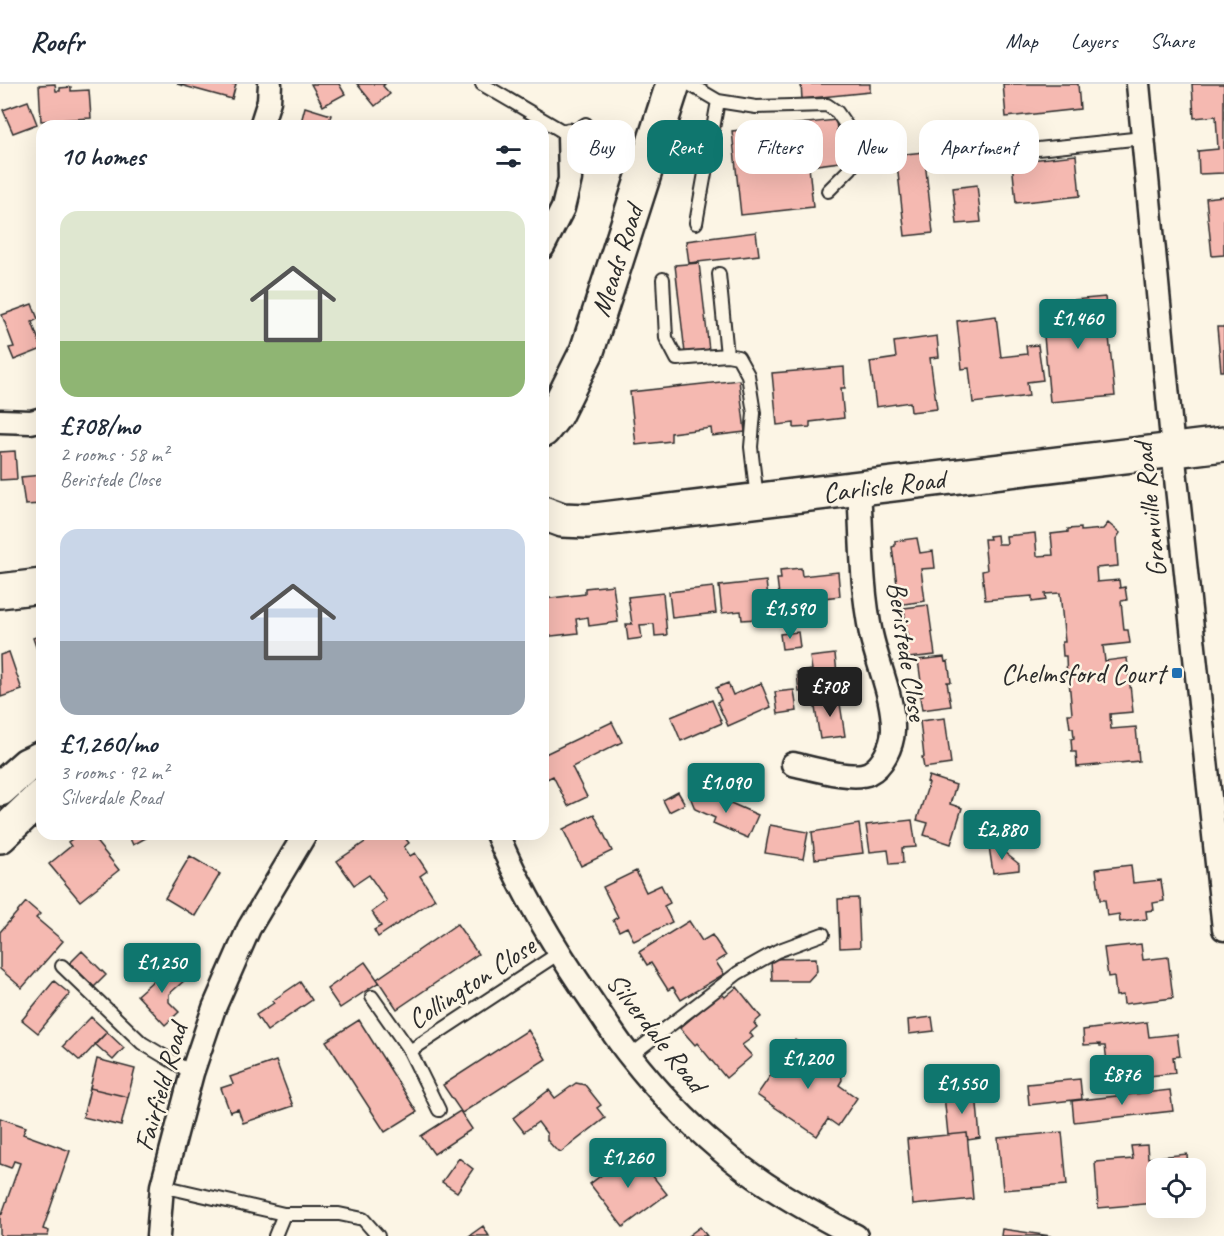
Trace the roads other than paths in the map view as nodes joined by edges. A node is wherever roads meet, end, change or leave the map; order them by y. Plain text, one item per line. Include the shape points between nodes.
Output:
1 (270, 84) edge
2 (482, 84) edge
3 (673, 84) edge
4 (689, 84) edge
5 (1138, 84) edge
6 (718, 101) junction
7 (263, 120) edge
8 (567, 125) edge
9 (1143, 138) junction
10 (1039, 149) edge
11 (571, 174) edge
12 (828, 191) dead end
13 (696, 223) dead end
14 (549, 235) edge
15 (718, 274) dead end
16 (663, 279) dead end
17 (727, 355) junction
18 (0, 421) edge
19 (36, 421) edge
20 (549, 422) edge
21 (1224, 444) edge
22 (1173, 450) junction
23 (859, 489) junction
24 (757, 500) junction
25 (549, 515) edge
26 (36, 587) edge
27 (0, 591) edge
28 (36, 761) edge
29 (793, 764) dead end
30 (0, 789) edge
31 (36, 801) edge
32 (0, 836) edge
33 (301, 840) edge
34 (500, 840) edge
35 (1224, 929) edge
36 (823, 934) dead end
37 (559, 954) junction
38 (62, 966) dead end
39 (372, 997) dead end
40 (410, 1051) junction
41 (630, 1056) junction
42 (192, 1073) junction
43 (440, 1110) dead end
44 (162, 1186) junction
45 (284, 1214) junction
46 (158, 1236) edge
47 (275, 1236) edge
48 (378, 1236) edge
49 (856, 1236) edge

1 - 7 street
2 - 8 lane
3 - 20 street, Meads Road via 587,351
4 - 6 lane
5 - 9 street, Granville Road
6 - 12 lane via 756,107 827,105 837,112 846,125 850,168
6 - 13 lane
9 - 10 lane
9 - 22 street, Granville Road
11 - 14 street via 563,208
15 - 17 lane
16 - 17 lane via 666,338 677,359
17 - 24 lane via 738,357 748,375 754,413 751,447
18 - 19 street
21 - 22 street, Carlisle Road
22 - 23 street, Carlisle Road
22 - 35 street, Granville Road
23 - 24 street, Carlisle Road
23 - 29 street, Beristede Close via 866,597 892,713 893,734 881,763 868,773 852,776
24 - 25 street, Carlisle Road via 587,521
26 - 27 street
28 - 30 street
31 - 32 street
33 - 42 street, Fairfield Road via 249,928 214,1008
34 - 37 street, Silverdale Road via 516,878
36 - 41 lane via 777,951 738,973
37 - 40 lane, Collington Close
37 - 41 street, Silverdale Road
38 - 42 lane via 142,1043
39 - 40 lane, Collington Close
40 - 43 lane, Collington Close
41 - 49 street, Silverdale Road via 676,1109 718,1148 758,1179
42 - 44 street, Fairfield Road
44 - 45 lane
44 - 46 street, Fairfield Road
45 - 47 lane
45 - 48 lane via 339,1214 363,1219

